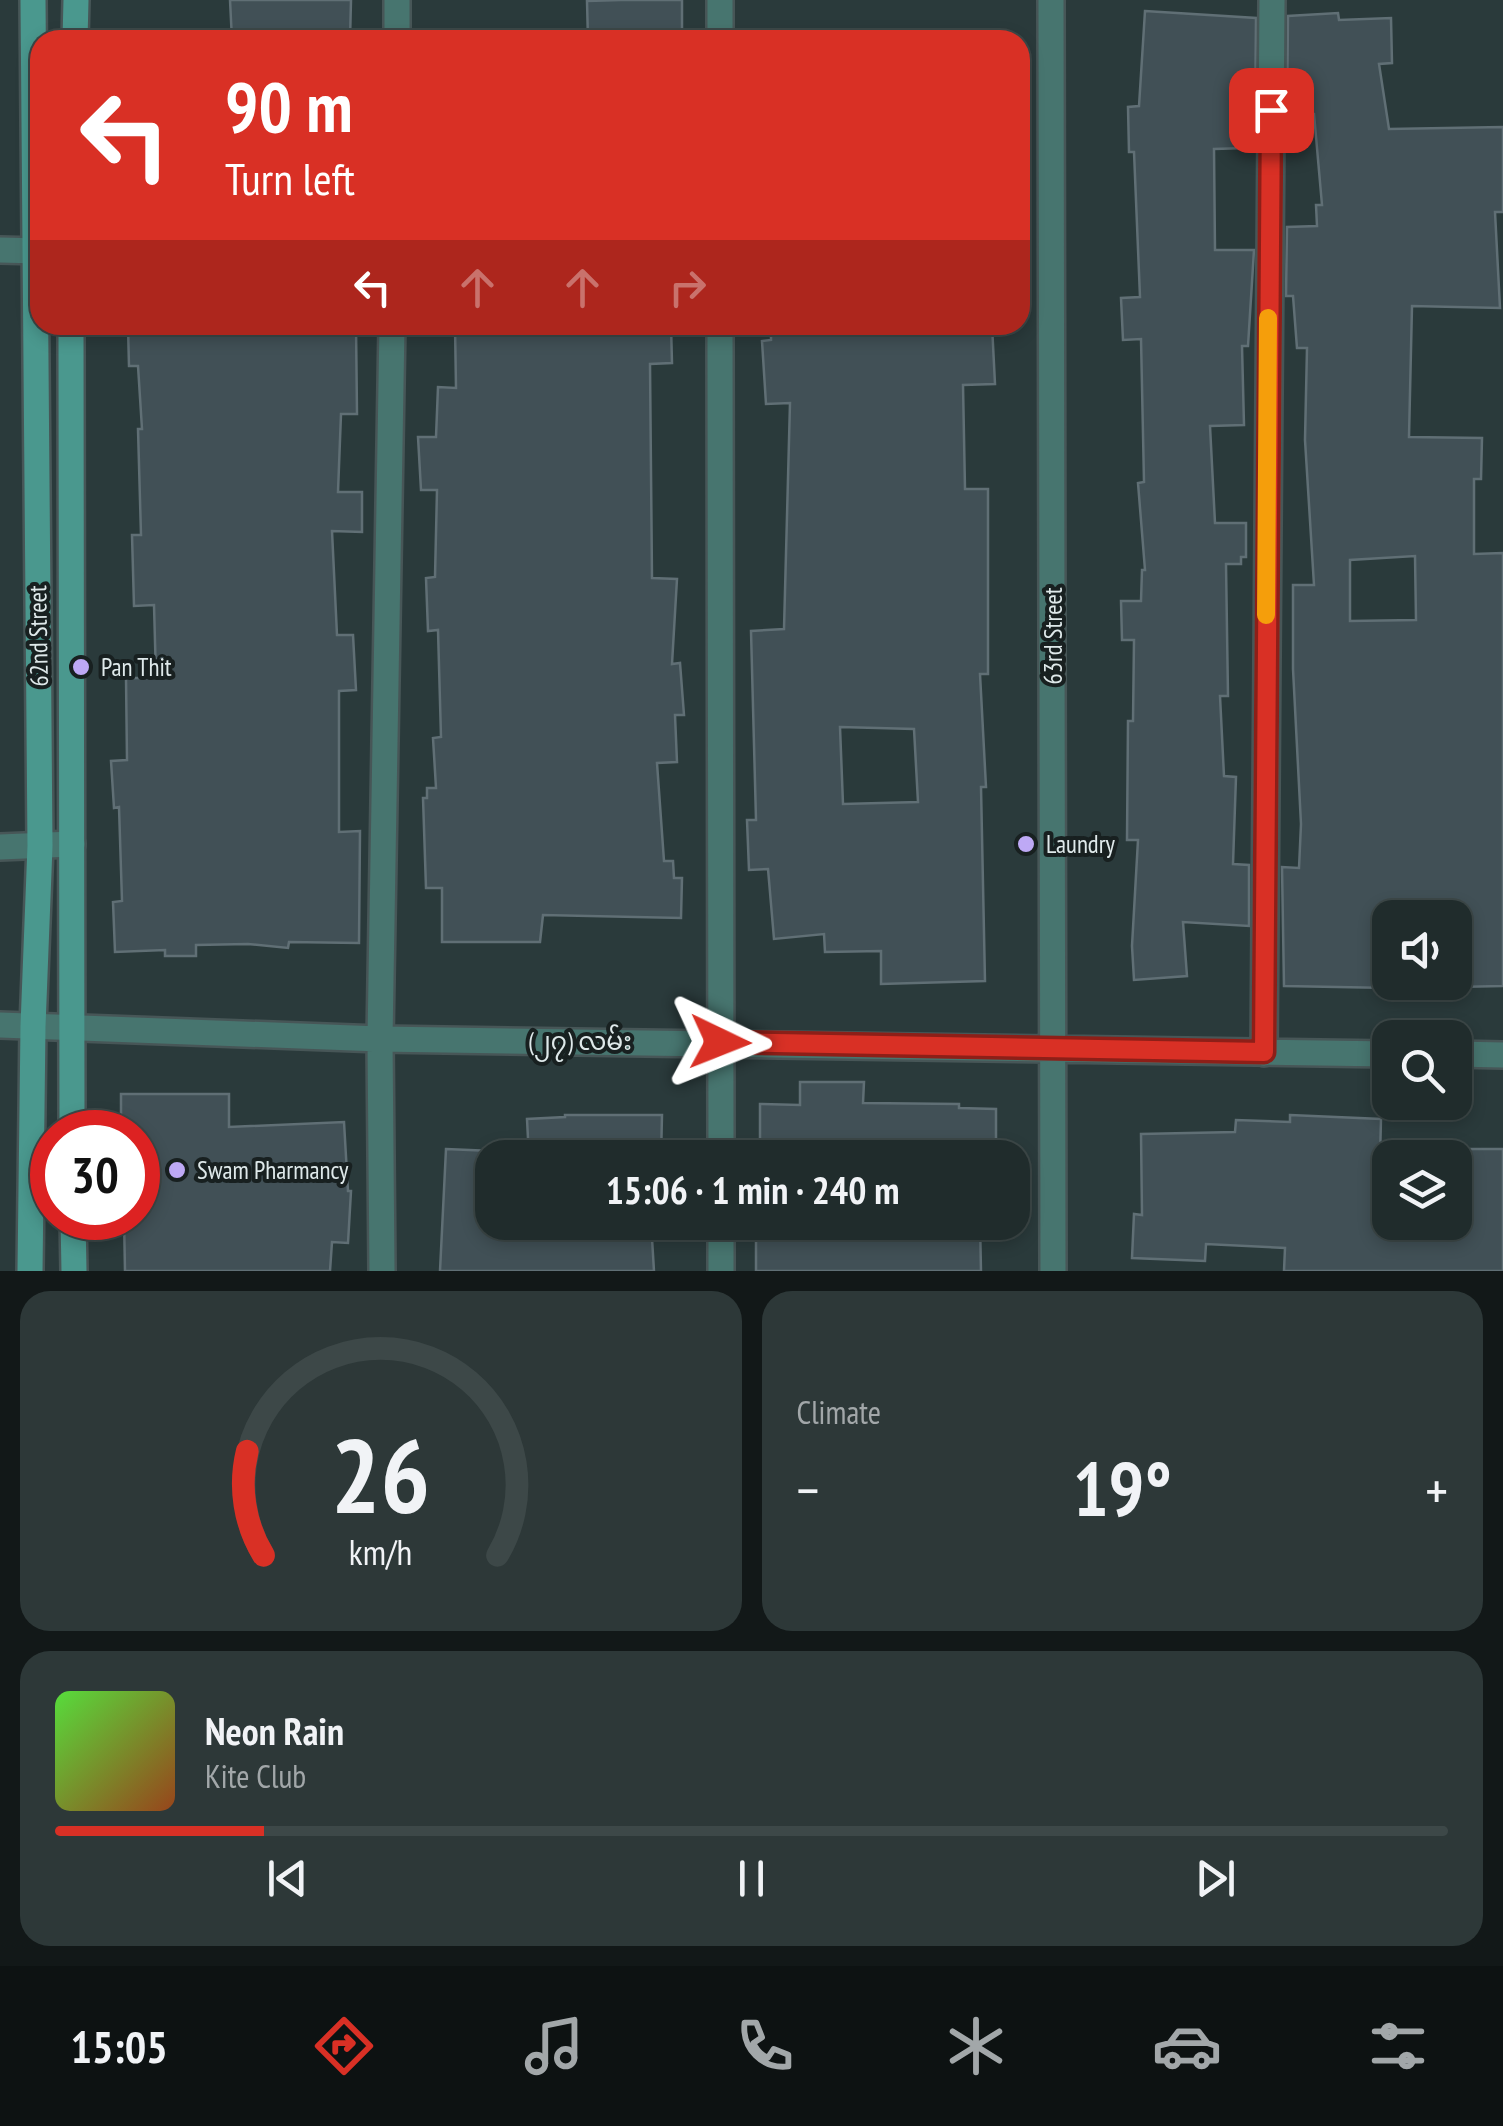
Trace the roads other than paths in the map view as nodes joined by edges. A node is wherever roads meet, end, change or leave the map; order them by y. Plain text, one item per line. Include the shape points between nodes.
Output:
1 (33, 0) edge
2 (76, 0) edge
3 (397, 0) edge
4 (720, 0) edge
5 (1051, 0) edge
6 (1272, 0) edge
7 (33, 30) edge
8 (75, 30) edge
9 (397, 30) edge
10 (720, 30) edge
11 (0, 250) edge
12 (30, 251) edge
13 (37, 335) edge
14 (71, 335) edge
15 (392, 335) edge
16 (720, 335) edge
17 (72, 844) junction
18 (0, 846) edge
19 (40, 846) junction
20 (0, 1025) edge
21 (33, 1026) junction
22 (70, 1027) junction
23 (380, 1039) junction
24 (720, 1042) junction
25 (1054, 1051) junction
26 (1264, 1052) junction
27 (1372, 1054) edge
28 (1472, 1054) edge
29 (1503, 1055) edge
30 (72, 1110) edge
31 (720, 1140) edge
32 (73, 1240) edge
33 (721, 1240) edge
34 (30, 1271) edge
35 (74, 1271) edge
36 (382, 1271) edge
37 (721, 1271) edge
38 (1053, 1271) edge

1 - 7 main road, 62nd Street
2 - 8 main road
3 - 9 street
4 - 10 street
5 - 25 street, 63rd Street
6 - 26 street
11 - 12 street
13 - 19 main road, 62nd Street
14 - 17 main road, 62nd Street
15 - 23 street
16 - 24 street
17 - 19 street
17 - 22 main road, 62nd Street
18 - 19 street
19 - 21 main road, 62nd Street
20 - 21 street, (၂၇) လမ်း
21 - 22 street, (၂၇) လမ်း
21 - 34 main road, 62nd Street
22 - 23 street, (၂၇) လမ်း
22 - 30 main road, 62nd Street
23 - 24 street, (၂၇) လမ်း
23 - 36 street
24 - 25 street, (၂၇) လမ်း
24 - 31 street
25 - 26 street, (၂၇) လမ်း
25 - 38 street, 63rd Street
26 - 27 street, (၂၇) လမ်း
28 - 29 street
32 - 35 main road
33 - 37 street

